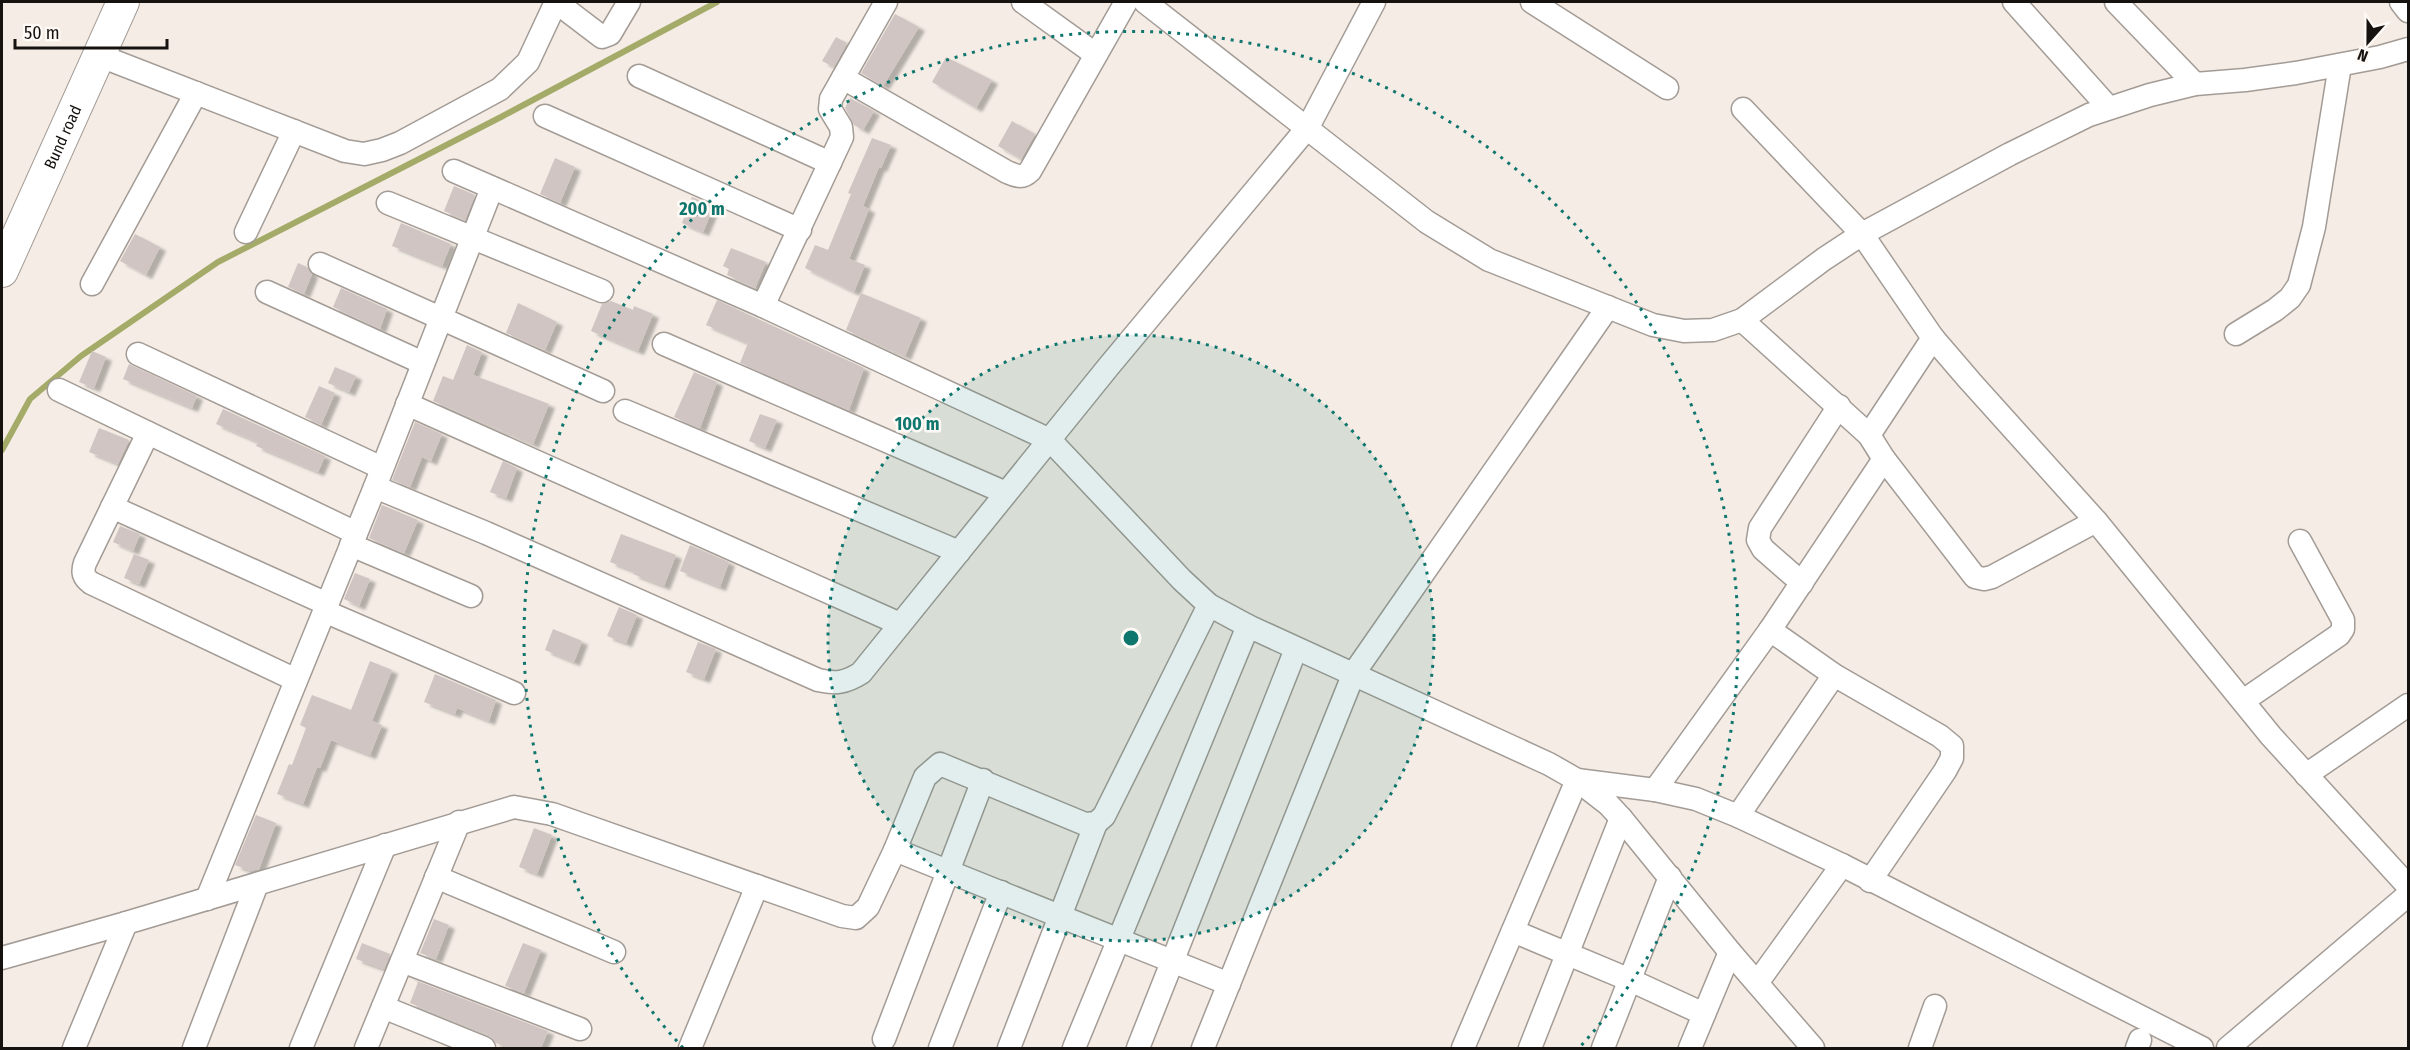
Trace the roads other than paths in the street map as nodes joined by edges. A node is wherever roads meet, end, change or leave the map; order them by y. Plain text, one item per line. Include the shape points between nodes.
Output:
1 (123, 2) edge
2 (556, 2) edge
3 (629, 2) edge
4 (886, 2) edge
5 (1023, 2) edge
6 (1126, 2) edge
7 (1145, 2) edge
8 (1374, 2) edge
9 (1532, 2) edge
10 (2014, 2) edge
11 (2116, 2) edge
12 (2402, 2) edge
13 (2409, 11) edge
14 (2409, 49) edge
15 (1095, 54) junction
16 (98, 55) junction
17 (2340, 65) junction
18 (639, 76) dead end
19 (843, 78) junction
20 (2195, 84) junction
21 (1667, 88) dead end
22 (196, 93) junction
23 (2109, 108) junction
24 (1743, 109) dead end
25 (545, 116) dead end
26 (1308, 128) junction
27 (294, 131) junction
28 (830, 163) junction
29 (454, 171) dead end
30 (492, 188) junction
31 (388, 203) dead end
32 (800, 230) junction
33 (246, 232) dead end
34 (1862, 234) junction
35 (472, 238) junction
36 (320, 264) dead end
37 (2, 271) edge
38 (92, 284) dead end
39 (602, 291) dead end
40 (267, 292) dead end
41 (763, 306) junction
42 (1608, 308) junction
43 (441, 317) junction
44 (1742, 320) junction
45 (2236, 334) dead end
46 (1933, 338) junction
47 (664, 344) dead end
48 (138, 354) dead end
49 (423, 363) junction
50 (59, 390) dead end
51 (603, 391) dead end
52 (407, 404) junction
53 (1839, 406) junction
54 (625, 411) dead end
55 (148, 433) junction
56 (1869, 435) junction
57 (1050, 440) junction
58 (1884, 459) junction
59 (379, 477) junction
60 (1006, 493) junction
61 (112, 507) junction
62 (2096, 520) junction
63 (354, 539) junction
64 (2300, 541) dead end
65 (959, 552) junction
66 (1802, 583) junction
67 (471, 596) dead end
68 (1209, 605) junction
69 (326, 608) junction
70 (900, 624) junction
71 (1248, 626) junction
72 (1770, 630) junction
73 (1296, 649) junction
74 (1354, 673) junction
75 (1834, 675) junction
76 (296, 680) junction
77 (514, 693) dead end
78 (2242, 701) junction
79 (2409, 705) edge
80 (2306, 775) junction
81 (983, 780) junction
82 (1577, 780) junction
83 (1655, 790) junction
84 (1738, 816) junction
85 (1621, 818) junction
86 (459, 822) junction
87 (1096, 823) junction
88 (385, 845) junction
89 (895, 850) junction
90 (1842, 865) junction
91 (948, 871) junction
92 (436, 877) junction
93 (1670, 878) junction
94 (1870, 880) junction
95 (257, 884) junction
96 (757, 886) junction
97 (2409, 886) edge
98 (1001, 892) junction
99 (2409, 895) edge
100 (207, 899) junction
101 (1060, 916) junction
102 (126, 923) junction
103 (1513, 931) junction
104 (1121, 939) junction
105 (614, 951) dead end
106 (1730, 952) junction
107 (1568, 954) junction
108 (2, 957) edge
109 (402, 961) junction
110 (1173, 961) junction
111 (1630, 980) junction
112 (1229, 984) junction
113 (1757, 984) junction
114 (1935, 1006) dead end
115 (383, 1007) junction
116 (1704, 1014) junction
117 (580, 1029) dead end
118 (884, 1039) dead end
119 (74, 1048) edge
120 (194, 1048) edge
121 (302, 1048) edge
122 (366, 1048) edge
123 (484, 1048) edge
124 (690, 1048) edge
125 (939, 1048) edge
126 (1009, 1048) edge
127 (1074, 1048) edge
128 (1138, 1048) edge
129 (1203, 1048) edge
130 (1463, 1048) edge
131 (1530, 1048) edge
132 (1603, 1048) edge
133 (1690, 1048) edge
134 (1813, 1048) edge
135 (1920, 1048) edge
136 (2202, 1048) edge
137 (2228, 1048) edge

1 - 16 street, Bund road
2 - 3 street via 602,37 610,34
2 - 27 street via 528,62 516,75 500,89 400,143 364,154 345,151
4 - 19 street
5 - 15 street
6 - 15 street
7 - 26 street
8 - 26 street
9 - 21 street
10 - 23 street
11 - 20 street
12 - 13 street
14 - 17 street
15 - 19 street via 1030,171 1017,177
16 - 22 street
16 - 37 street, Bund road
17 - 20 street
17 - 45 street via 2314,227 2299,285 2275,310
18 - 28 street
19 - 28 street via 831,99 830,109 842,136
20 - 23 street
22 - 27 street
22 - 38 street
23 - 34 street via 2010,154
24 - 34 street
25 - 32 street
26 - 42 street via 1456,242 1489,260
26 - 57 street
27 - 33 street
28 - 32 street
29 - 30 street
30 - 35 street
30 - 41 street
31 - 35 street
32 - 41 street
34 - 44 street
34 - 46 street
35 - 39 street
35 - 43 street
36 - 43 street
40 - 49 street
41 - 57 street
42 - 44 street via 1653,325 1684,331 1713,330
42 - 74 street
43 - 49 street
43 - 51 street
44 - 53 street
46 - 56 street
46 - 62 street
47 - 60 street
48 - 59 street
49 - 52 street
50 - 55 street
52 - 59 street
52 - 70 street
53 - 56 street
53 - 66 street via 1760,528 1758,540 1763,549
54 - 65 street
55 - 61 street
55 - 63 street
56 - 58 street
57 - 60 street
57 - 68 street
58 - 62 street via 1975,577 1992,577
58 - 66 street
59 - 63 street
59 - 70 street via 486,533 818,680 835,684 861,672
60 - 65 street
61 - 69 street
61 - 76 street via 85,562 85,578
62 - 78 street
63 - 67 street
63 - 69 street
64 - 78 street via 2343,620 2343,629 2339,636
65 - 70 street
66 - 72 street
68 - 71 street
68 - 87 street via 1104,816
69 - 76 street
69 - 77 street
71 - 73 street
71 - 104 street
72 - 75 street
72 - 83 street
73 - 74 street
73 - 110 street
74 - 82 street
74 - 112 street
75 - 84 street
75 - 94 street via 1952,746 1946,771
76 - 100 street
78 - 80 street
79 - 80 street
80 - 97 street
81 - 87 street via 1085,824
81 - 89 street via 940,764 934,767 925,777
81 - 91 street
82 - 83 street
82 - 85 street
82 - 103 street
83 - 84 street
84 - 90 street
85 - 93 street
85 - 107 street
86 - 88 street
86 - 92 street
86 - 96 street via 514,807 530,809
87 - 101 street
88 - 95 street
88 - 121 street
89 - 91 street
89 - 96 street via 868,907 856,918
90 - 94 street
90 - 113 street
91 - 98 street
91 - 118 street
92 - 105 street
92 - 109 street
93 - 106 street
93 - 111 street
94 - 136 street
95 - 100 street
95 - 120 street
96 - 124 street
98 - 101 street
98 - 125 street
99 - 137 street
100 - 102 street
101 - 104 street
101 - 126 street
102 - 108 street
102 - 119 street
103 - 107 street
103 - 130 street
104 - 110 street
104 - 127 street
106 - 113 street
106 - 116 street
107 - 111 street
107 - 131 street
109 - 115 street
109 - 117 street
110 - 112 street
110 - 128 street
111 - 116 street
111 - 132 street
112 - 129 street
113 - 134 street
114 - 135 street
115 - 122 street
115 - 123 street
116 - 133 street

